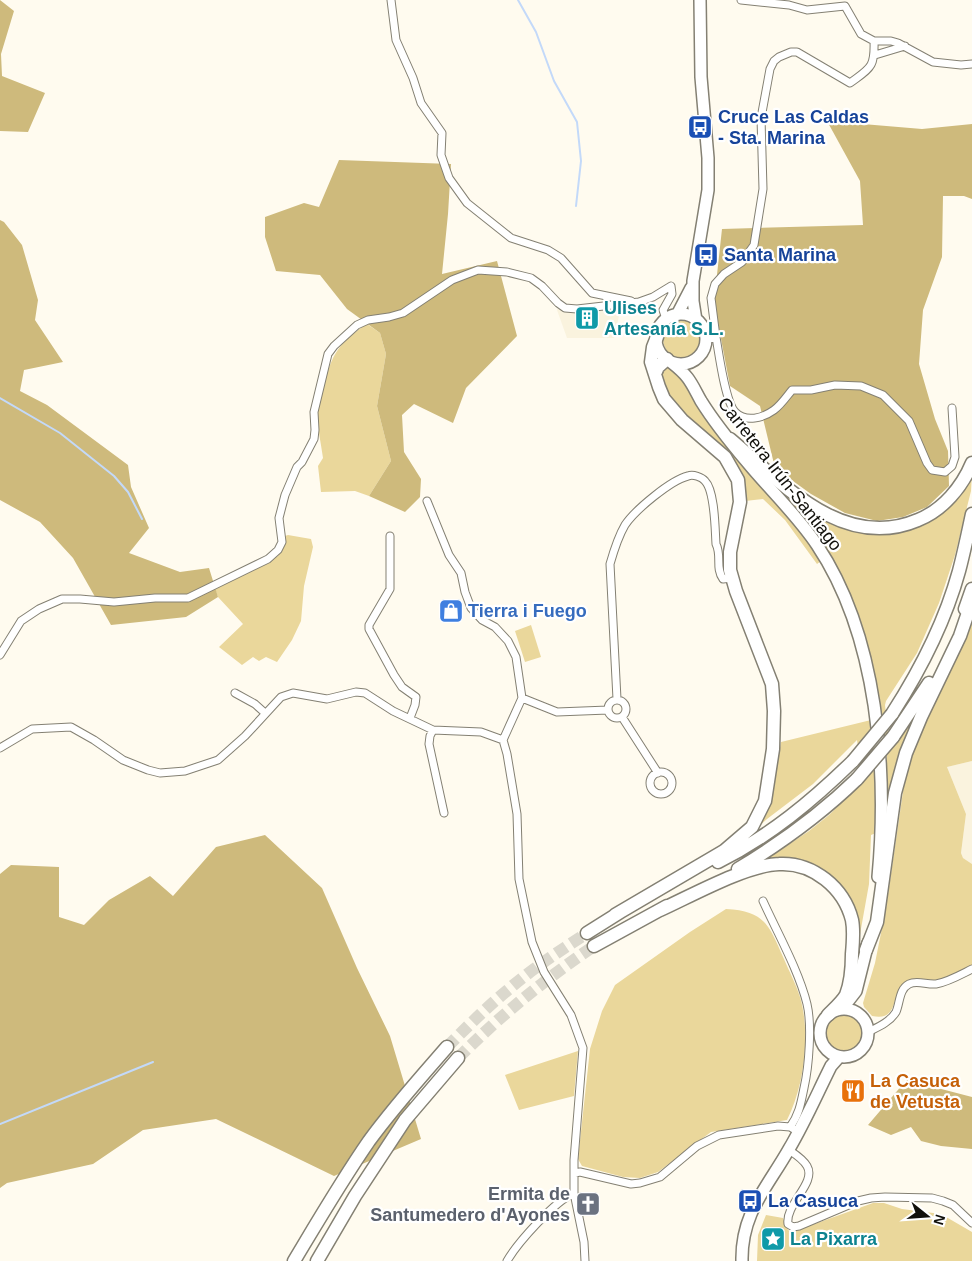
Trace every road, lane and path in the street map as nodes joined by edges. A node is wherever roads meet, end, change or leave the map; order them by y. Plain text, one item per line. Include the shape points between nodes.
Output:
1 (391, 0) edge
2 (700, 0) edge
3 (741, 0) edge
4 (847, 3) edge
5 (874, 41) junction
6 (905, 46) junction
7 (875, 55) junction
8 (972, 64) edge
9 (693, 281) junction
10 (639, 302) junction
11 (672, 317) junction
12 (696, 320) junction
13 (657, 337) junction
14 (711, 338) junction
15 (696, 358) junction
16 (670, 361) junction
17 (655, 374) junction
18 (697, 391) junction
19 (952, 408) dead end
20 (730, 439) junction
21 (972, 463) edge
22 (427, 501) dead end
23 (972, 514) edge
24 (390, 536) dead end
25 (731, 578) junction
26 (972, 589) edge
27 (972, 601) edge
28 (0, 655) edge
29 (235, 693) dead end
30 (522, 698) junction
31 (617, 699) junction
32 (608, 710) junction
33 (266, 713) junction
34 (622, 717) junction
35 (410, 718) junction
36 (433, 730) junction
37 (503, 740) junction
38 (0, 748) edge
39 (658, 772) dead end
40 (444, 813) dead end
41 (763, 901) dead end
42 (660, 910) junction
43 (615, 915) junction
44 (587, 933) tunnel mouth
45 (594, 946) tunnel mouth
46 (866, 950) junction
47 (972, 969) edge
48 (856, 990) junction
49 (842, 1009) junction
50 (828, 1015) junction
51 (861, 1017) junction
52 (868, 1032) junction
53 (446, 1047) tunnel mouth
54 (826, 1050) junction
55 (839, 1057) junction
56 (458, 1058) tunnel mouth
57 (824, 1079) junction
58 (794, 1129) junction
59 (789, 1150) junction
60 (575, 1173) junction
61 (574, 1193) junction
62 (972, 1223) edge
63 (294, 1261) edge
64 (317, 1261) edge
65 (507, 1261) edge
66 (584, 1261) edge
67 (742, 1261) edge

1 - 10 street via 396,40 421,103 442,133 442,155 449,178 467,204 511,238 548,250 561,258 592,293
2 - 9 highway via 708,190
3 - 4 street via 807,10
4 - 5 street via 861,34
5 - 6 street via 891,41
5 - 7 street
6 - 7 street
6 - 8 street via 933,62
7 - 14 street via 871,68 850,83 797,52 774,61 761,118 763,189 754,245 742,262 715,284 711,298
9 - 11 highway via 686,298
9 - 12 highway
10 - 11 street via 671,286 672,294 663,310
10 - 28 street via 565,308 531,278 478,270 452,280 403,313 357,325 328,354 314,412 314,439 285,495 279,518 282,542 278,550 268,559 188,598 114,602 62,599 21,621
11 - 12 highway via 686,315
11 - 13 highway via 659,329
12 - 14 highway
13 - 16 highway via 660,354
13 - 17 highway via 651,362
14 - 15 highway
14 - 19 street via 728,397 736,412 749,419 775,410 792,390 835,385 861,386 883,395 909,421 927,463 932,470 945,472 955,457
15 - 16 highway via 681,364
15 - 18 highway, Carretera Irún-Santiago via 694,375
16 - 17 highway via 658,367
16 - 18 highway, Carretera Irún-Santiago via 686,374
17 - 25 highway via 668,405 725,457 738,480 740,502 729,561
18 - 20 highway, Carretera Irún-Santiago
20 - 21 highway via 775,480 802,499 841,521 864,528 907,525 924,518 950,498
20 - 46 highway, Carretera Irún-Santiago via 817,545 844,595 860,644 876,720 881,780 879,864
22 - 30 street via 449,554 461,573 471,608 508,641 516,657
23 - 43 highway, bridge via 960,570 922,663 892,714 853,760 805,806 756,841
24 - 35 street via 390,589 369,629 402,687 416,697
25 - 31 street via 724,578 719,573 720,551 716,544 711,490 706,481 688,475 642,505 626,523 615,544 610,564
25 - 43 highway via 772,684 773,749 765,801 752,827 724,851
26 - 42 highway, bridge via 953,638 912,711 857,779 820,814 768,851
27 - 46 highway via 960,636 906,753 895,793 877,922
29 - 33 street
30 - 32 street via 557,712
30 - 37 street
31 - 32 street via 609,704
31 - 34 street via 626,706
32 - 34 street via 614,718
33 - 35 street via 281,697 293,693 327,700 356,692 365,693
33 - 38 street via 218,760 185,771 160,773 148,770 123,760 71,727 32,729
34 - 39 street
35 - 36 street
36 - 37 street via 481,732
36 - 40 street via 429,744
37 - 60 street via 517,814 520,879 532,942 544,972 571,1015 583,1048
41 - 58 street via 807,1004 807,1076
42 - 45 highway
42 - 50 highway via 731,878 770,865 789,864 810,869 837,890 852,921 852,970 845,995
43 - 44 highway
46 - 48 highway, Carretera Irún-Santiago
47 - 52 street via 934,984 907,985 895,1012 886,1023
48 - 49 highway, Carretera Irún-Santiago
48 - 51 highway, Carretera Irún-Santiago
49 - 50 highway
49 - 51 highway
50 - 54 highway via 820,1031
51 - 52 highway
52 - 55 highway via 861,1050
53 - 63 highway via 369,1141
54 - 55 highway
54 - 57 highway
55 - 57 highway
56 - 64 highway via 405,1120
57 - 58 highway
58 - 59 highway
58 - 60 street via 778,1126 708,1139 649,1182 632,1184
59 - 62 street via 806,1163 809,1170 806,1184 787,1218 793,1227 858,1201 885,1197 943,1200
59 - 67 highway via 750,1215 743,1237
60 - 61 street
61 - 65 street via 566,1196 532,1230
61 - 66 street via 584,1242

